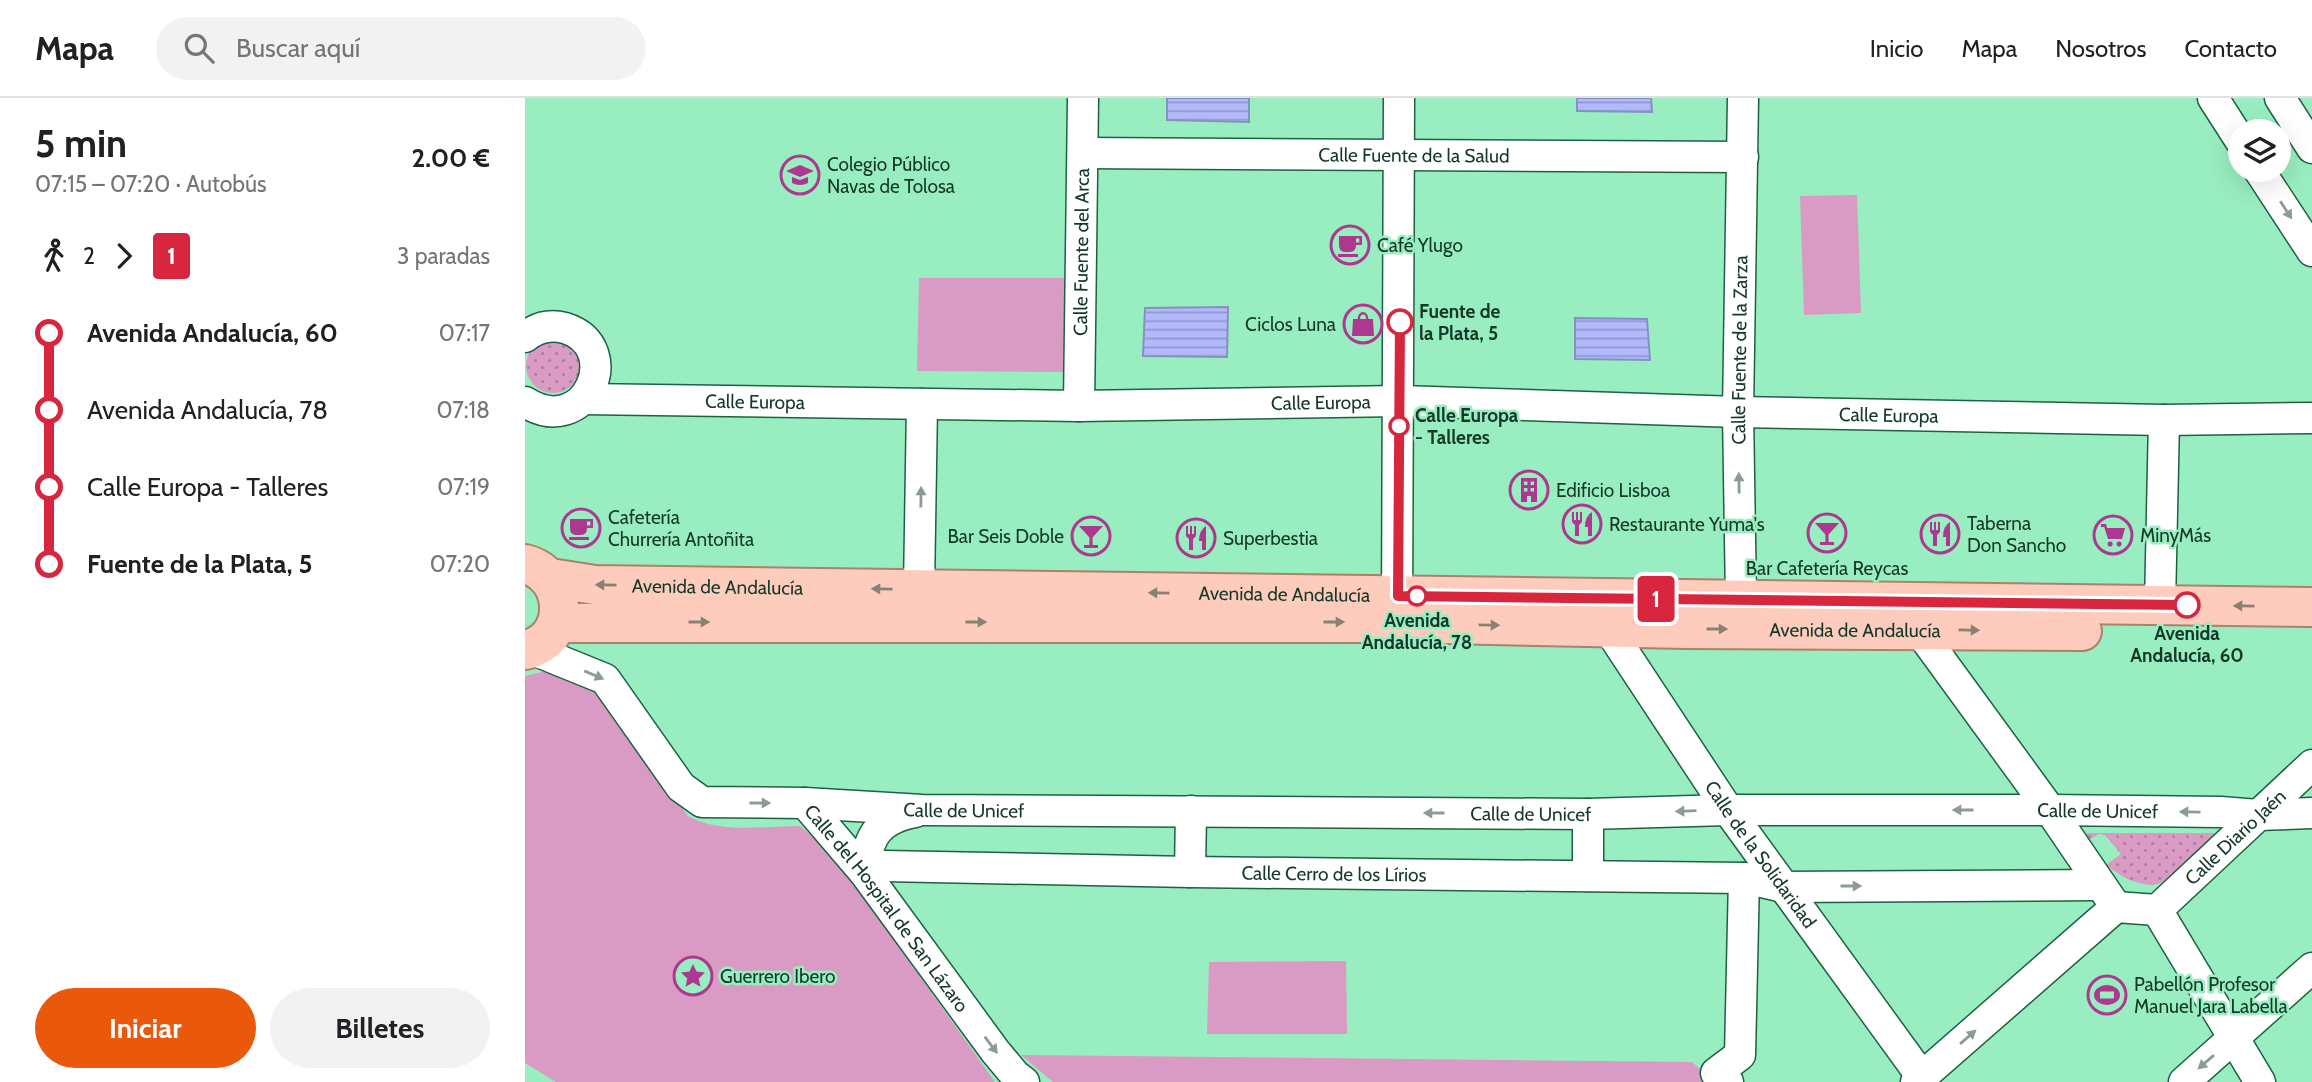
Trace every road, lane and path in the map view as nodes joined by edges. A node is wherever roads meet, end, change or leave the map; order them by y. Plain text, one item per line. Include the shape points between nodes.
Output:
1 (1083, 98) edge
2 (1399, 98) edge
3 (1742, 98) edge
4 (2213, 98) edge
5 (2280, 98) edge
6 (2228, 121) edge
7 (2312, 148) edge
8 (1083, 153) junction
9 (1400, 156) junction
10 (1743, 157) junction
11 (2267, 182) edge
12 (2312, 251) edge
13 (528, 328) edge
14 (583, 399) junction
15 (1400, 401) junction
16 (525, 402) edge
17 (922, 404) junction
18 (1079, 406) junction
19 (1738, 412) junction
20 (2312, 418) edge
21 (2164, 420) junction
22 (537, 571) edge
23 (919, 590) junction
24 (1741, 600) junction
25 (2160, 605) junction
26 (2312, 607) edge
27 (1398, 609) junction
28 (1608, 628) junction
29 (1918, 629) junction
30 (2312, 633) edge
31 (538, 640) edge
32 (2312, 765) edge
33 (805, 803) junction
34 (922, 810) junction
35 (1728, 810) junction
36 (2050, 810) junction
37 (1191, 811) junction
38 (2312, 813) edge
39 (1588, 814) junction
40 (2258, 815) junction
41 (874, 869) junction
42 (1190, 873) junction
43 (1588, 876) junction
44 (1744, 878) junction
45 (1783, 887) junction
46 (2108, 896) junction
47 (2157, 910) junction
48 (2312, 968) edge
49 (2234, 1038) junction
50 (1722, 1077) edge
51 (1919, 1080) edge
52 (1024, 1082) edge
53 (2184, 1082) edge
54 (2260, 1082) edge

1 - 8 street, Calle Fuente del Arca
2 - 9 street
3 - 10 street, Calle Fuente de la Zarza
4 - 6 street
5 - 7 street
8 - 9 street, Calle Fuente de la Salud
8 - 18 street, Calle Fuente del Arca
9 - 10 street, Calle Fuente de la Salud
9 - 15 street
10 - 19 street, Calle Fuente de la Zarza
11 -> 12 street
13 - 14 street via 559,326 583,338 591,349 595,376
14 - 16 street via 561,412 547,412
14 - 17 street, Calle Europa
15 - 18 street, Calle Europa
15 - 19 street, Calle Europa
15 - 27 street
17 - 18 street, Calle Europa
23 -> 17 street
19 - 21 street, Calle Europa
24 -> 19 street, Calle Fuente de la Zarza
20 - 21 street, Calle Europa
21 - 25 street
23 -> 22 main road, Avenida de Andalucía via 595,585
22 - 31 main road via 559,599
27 -> 23 main road, Avenida de Andalucía
24 - 25 main road, Avenida de Andalucía
24 - 27 main road, Avenida de Andalucía
26 -> 25 main road, Avenida de Andalucía
27 -> 28 main road, Avenida de Andalucía
31 -> 27 main road, Avenida de Andalucía
28 -> 29 main road, Avenida de Andalucía
28 - 35 street, Calle de la Solidaridad
29 -> 30 main road, Avenida de Andalucía
29 - 36 street
31 -> 33 street, Calle del Hospital de San Lázaro via 605,679 681,787 702,802
32 - 40 street, Calle Diario Jaén
33 - 34 street, Calle de Unicef
33 - 41 street, Calle del Hospital de San Lázaro
34 - 37 street, Calle de Unicef
34 - 41 street via 894,816 876,831 866,852
36 -> 35 street, Calle de Unicef
35 -> 39 street, Calle de Unicef
35 - 45 street, Calle de la Solidaridad
40 -> 36 street, Calle de Unicef
36 - 46 street
39 -> 37 street, Calle de Unicef
37 - 42 street
38 - 40 street, Calle de Unicef
39 - 43 street
40 - 47 street, Calle Diario Jaén
41 - 42 street, Calle Cerro de los Lírios
41 -> 52 street, Calle del Hospital de San Lázaro via 995,1051
42 - 43 street, Calle Cerro de los Lírios
43 - 44 street, Calle Cerro de los Lírios
44 - 45 street, Calle Cerro de los Lírios
44 - 50 street via 1740,1055
45 -> 46 street, Calle Cerro de los Lírios
45 - 51 street, Calle de la Solidaridad
46 - 47 street, Calle Cerro de los Lírios
51 -> 46 street
47 - 49 street
48 - 49 street
49 -> 53 street
49 - 54 street

